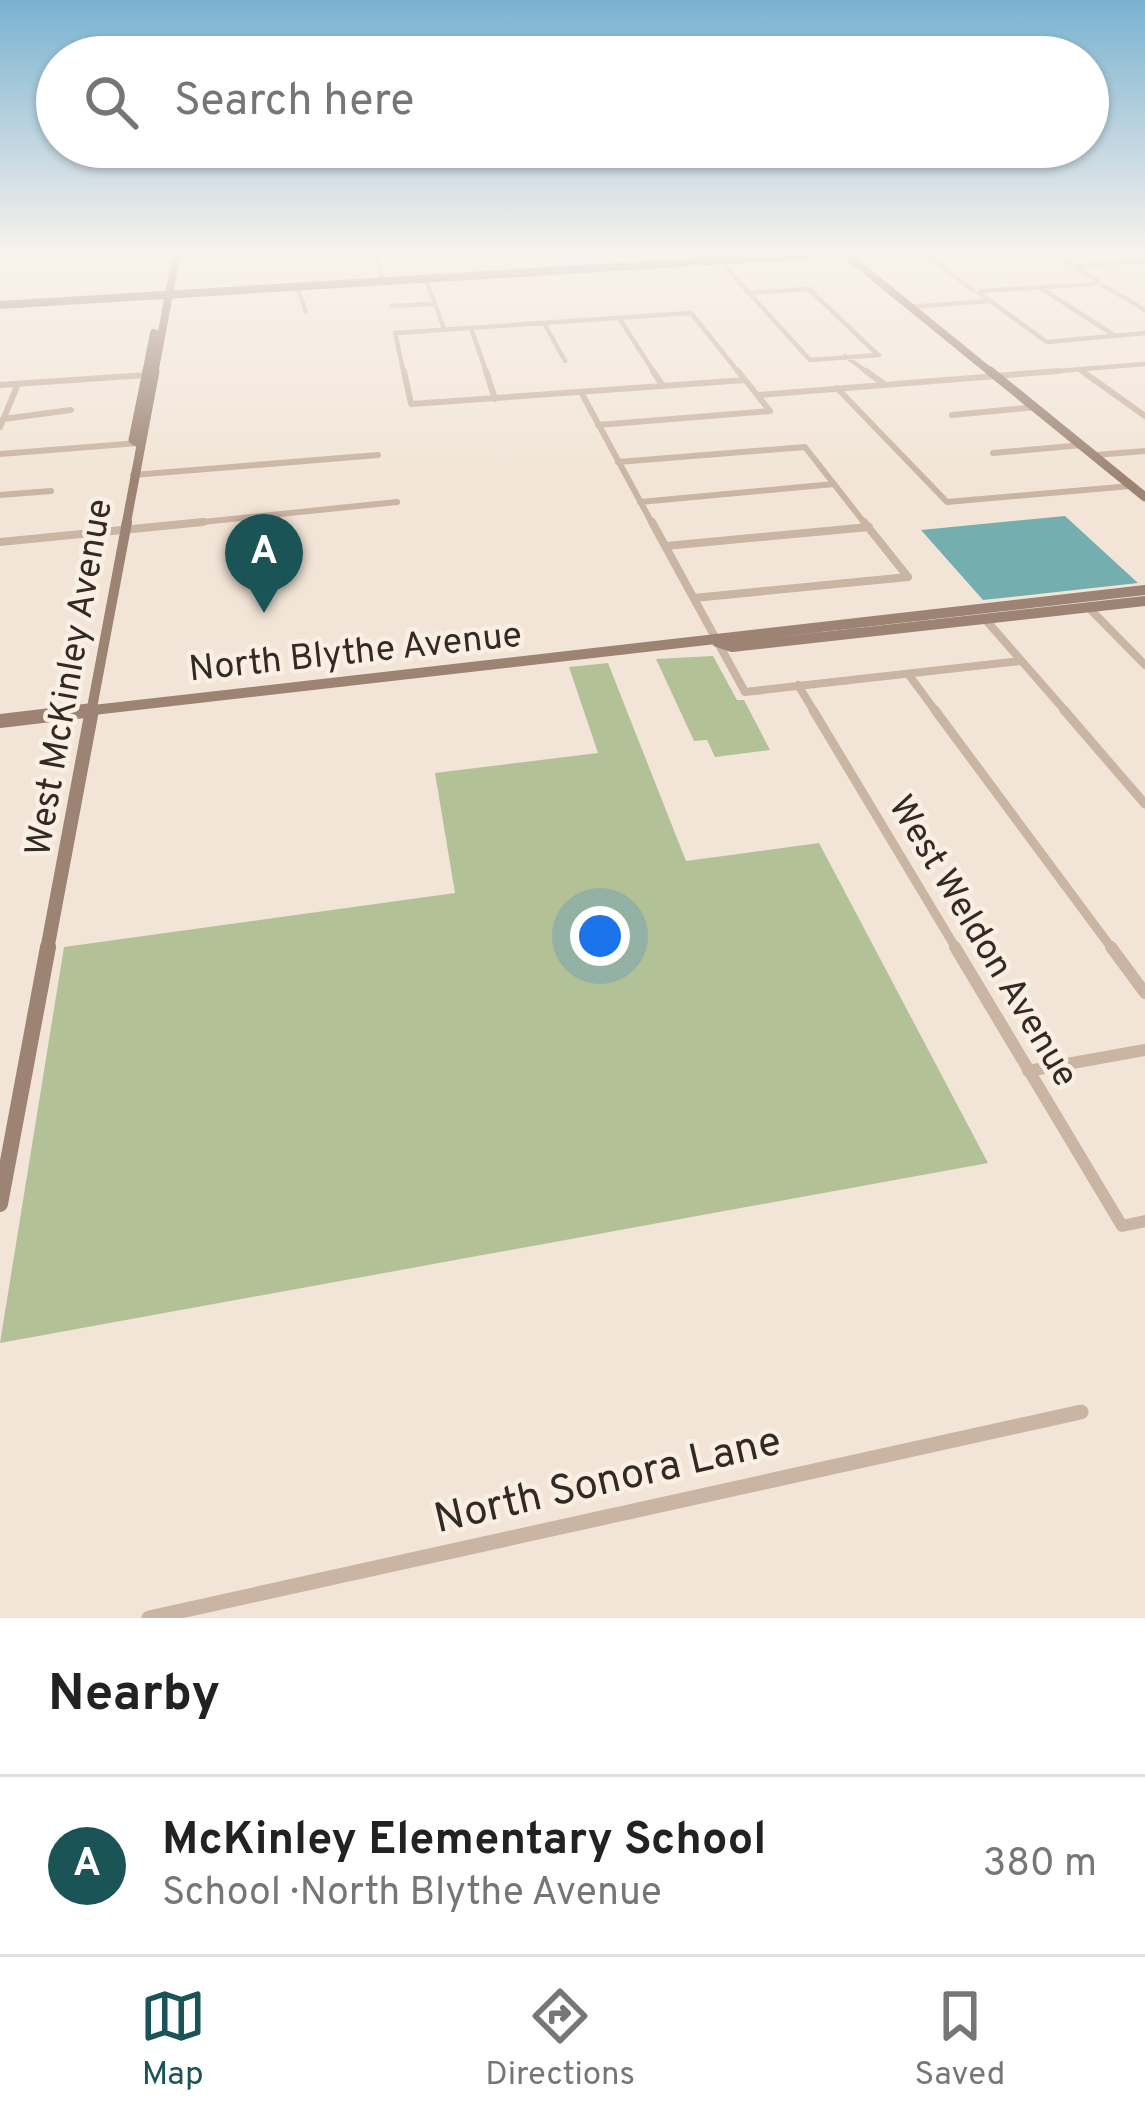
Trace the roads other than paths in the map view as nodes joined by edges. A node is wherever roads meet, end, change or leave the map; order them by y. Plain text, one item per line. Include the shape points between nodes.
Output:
1 (158, 328) edge
2 (161, 328) edge
3 (471, 328) junction
4 (478, 328) edge
5 (546, 328) edge
6 (625, 328) edge
7 (703, 328) edge
8 (779, 328) edge
9 (850, 328) edge
10 (936, 328) edge
11 (1027, 328) edge
12 (1102, 328) edge
13 (444, 329) joint
14 (1145, 333) edge
15 (1114, 335) junction
16 (845, 356) junction
17 (565, 361) dead end
18 (1145, 364) edge
19 (1079, 370) junction
20 (146, 375) junction
21 (996, 375) junction
22 (745, 380) junction
23 (18, 384) junction
24 (884, 384) junction
25 (0, 385) edge
26 (663, 386) junction
27 (837, 388) junction
28 (581, 392) junction
29 (758, 395) junction
30 (496, 399) junction
31 (1036, 407) junction
32 (71, 410) dead end
33 (952, 415) dead end
34 (1145, 416) edge
35 (2, 423) edge
36 (598, 425) junction
37 (139, 443) junction
38 (1082, 446) junction
39 (1145, 451) edge
40 (993, 453) dead end
41 (0, 454) edge
42 (378, 455) dead end
43 (1095, 455) junction
44 (618, 462) junction
45 (133, 475) junction
46 (834, 484) junction
47 (50, 490) dead end
48 (1140, 492) edge
49 (0, 495) edge
50 (397, 502) dead end
51 (640, 502) junction
52 (869, 527) junction
53 (124, 528) junction
54 (0, 542) edge
55 (666, 546) junction
56 (1145, 590) edge
57 (694, 598) junction
58 (1145, 601) edge
59 (1088, 607) junction
60 (985, 619) junction
61 (717, 642) junction
62 (1021, 661) junction
63 (1145, 665) edge
64 (909, 675) junction
65 (798, 686) junction
66 (93, 710) junction
67 (0, 721) edge
68 (1145, 804) edge
69 (1145, 993) edge
70 (1145, 1050) edge
71 (1028, 1071) junction
72 (0, 1204) edge
73 (1145, 1221) edge
74 (1081, 1412) dead end
75 (148, 1618) edge

1 - 20 main road, West McKinley Avenue
2 - 37 main road, West McKinley Avenue
3 - 4 street
3 - 13 street
3 - 30 street
5 - 17 street
6 - 26 street
7 - 22 street
8 - 16 street via 810,360
9 - 16 street via 879,355
10 - 21 main road
11 - 15 street via 1047,342
12 - 15 street
13 - 30 street via 395,333 411,404
14 - 15 street
16 - 24 street
18 - 19 street
19 - 21 street
19 - 34 street
20 - 23 street
20 - 37 main road, West McKinley Avenue
21 - 24 street
21 - 31 main road
22 - 26 street
22 - 29 street
23 - 25 street
23 - 35 street
24 - 27 street
26 - 28 street
27 - 29 street
27 - 48 street via 947,502
28 - 30 street
28 - 36 street
29 - 36 street via 770,411
31 - 33 street
31 - 38 main road
32 - 35 street
36 - 44 street
37 - 41 street
37 - 45 main road, West McKinley Avenue
38 - 40 street
38 - 43 main road
39 - 43 street
42 - 45 street
43 - 48 main road
44 - 46 street via 805,447
44 - 51 street
45 - 53 main road, West McKinley Avenue
46 - 51 street
46 - 52 street
47 - 49 street
50 - 53 street
51 - 55 street
52 - 55 street
52 - 57 street via 908,577
53 - 54 street
53 - 66 main road, West McKinley Avenue
55 - 57 street
56 - 61 main road, North Blythe Avenue
57 - 61 street
58 - 59 main road, North Blythe Avenue
59 - 60 main road, North Blythe Avenue
59 - 63 street
60 - 61 main road, North Blythe Avenue via 732,647
60 - 62 street
61 - 65 street via 745,692
61 - 66 main road, North Blythe Avenue
62 - 64 street
62 - 68 street
64 - 65 street
64 - 69 street
65 - 71 street, West Weldon Avenue
66 - 67 main road, North Blythe Avenue
66 - 72 main road, West McKinley Avenue
70 - 71 street
71 - 73 street, West Weldon Avenue via 1122,1226
74 - 75 street, North Sonora Lane

